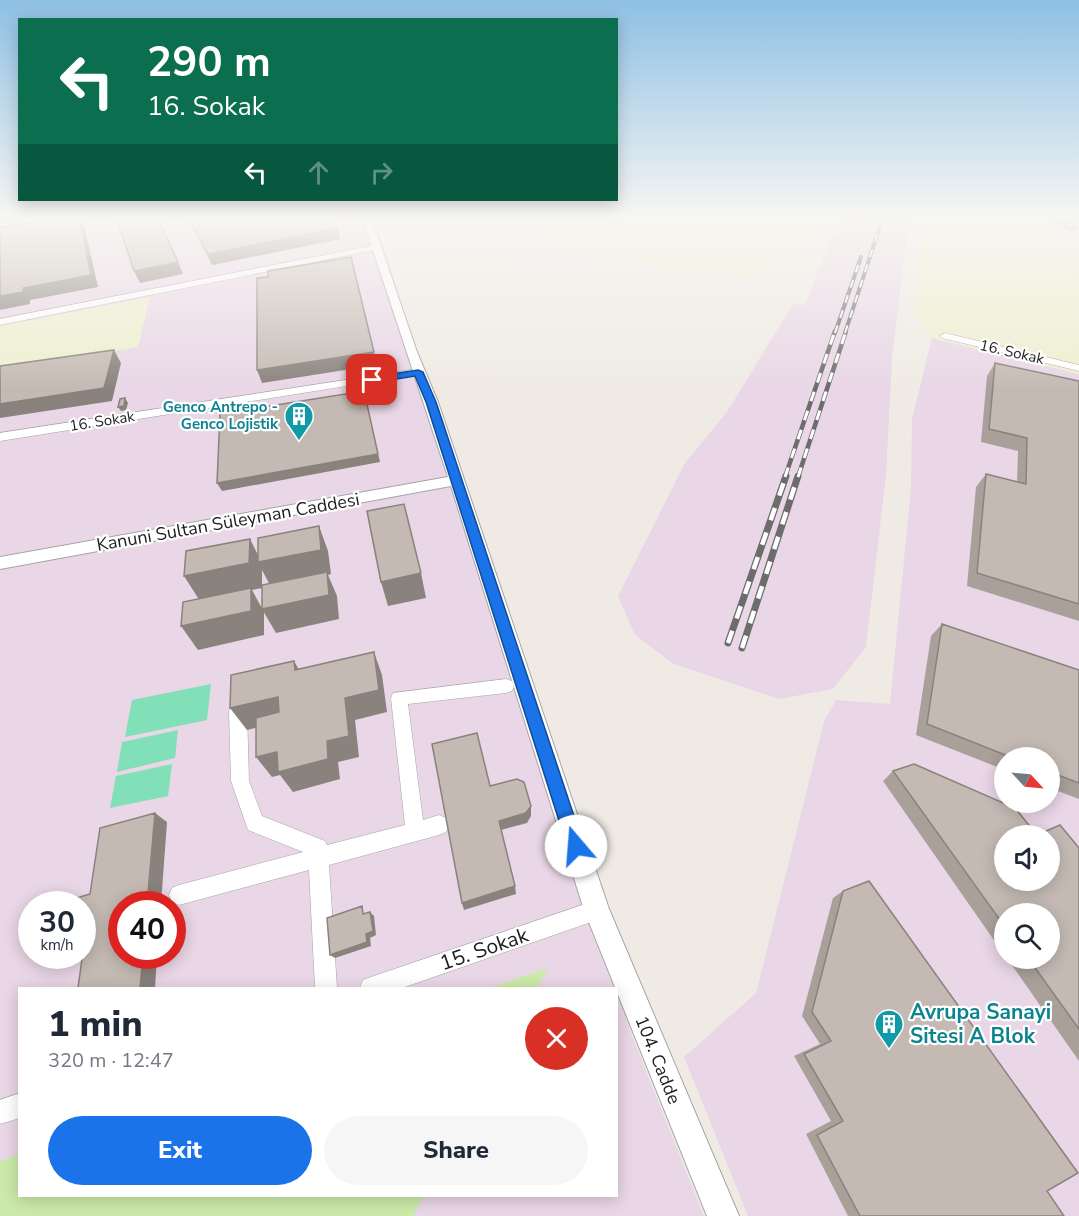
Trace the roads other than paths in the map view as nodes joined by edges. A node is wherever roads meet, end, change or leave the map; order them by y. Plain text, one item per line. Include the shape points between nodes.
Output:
1 (227, 277) edge
2 (386, 277) edge
3 (0, 322) edge
4 (945, 336) dead end
5 (1079, 368) edge
6 (418, 372) junction
7 (0, 437) edge
8 (456, 480) junction
9 (0, 563) edge
10 (506, 686) dead end
11 (238, 711) edge
12 (439, 825) dead end
13 (415, 831) junction
14 (319, 856) junction
15 (186, 893) edge
16 (597, 910) junction
17 (326, 987) edge
18 (373, 987) edge
19 (18, 1106) edge
20 (0, 1112) edge
21 (723, 1216) edge

1 - 3 street
2 - 6 street, 104. Cadde
4 - 5 street, 16. Sokak
6 - 7 street, 16. Sokak
6 - 8 street, 104. Cadde
8 - 9 street, Kanuni Sultan Süleyman Caddesi
8 - 16 street, 104. Cadde
10 - 13 street via 399,698
11 - 14 street via 240,781 255,823 318,848
12 - 13 street
13 - 14 street
14 - 15 street
14 - 17 street
16 - 18 street, 15. Sokak
16 - 21 street, 104. Cadde
19 - 20 street

